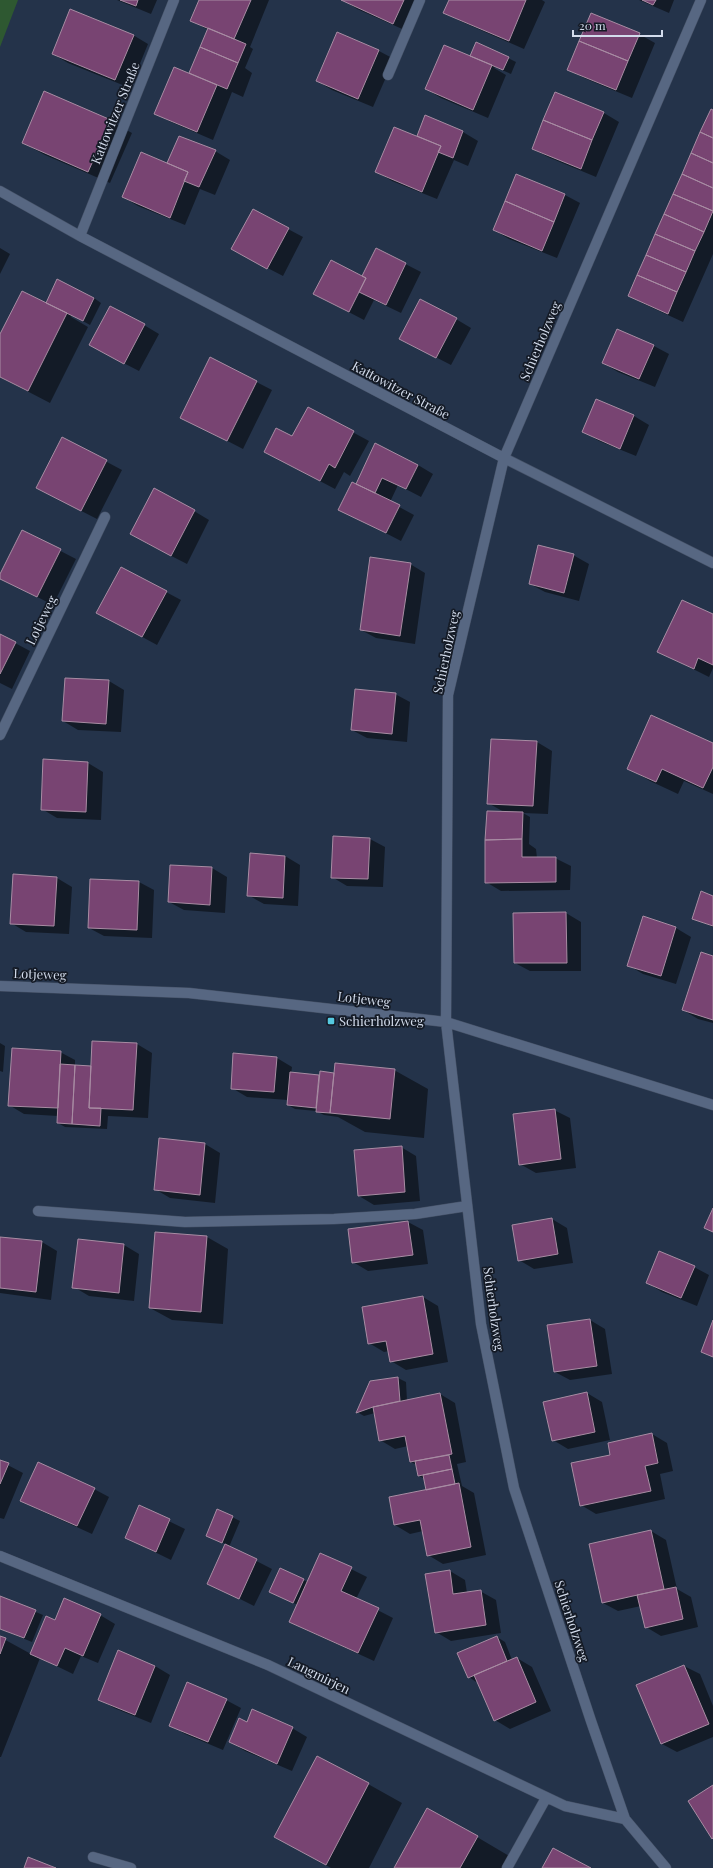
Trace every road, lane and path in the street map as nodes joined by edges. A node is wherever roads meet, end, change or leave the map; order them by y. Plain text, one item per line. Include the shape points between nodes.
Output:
1 (174, 0) edge
2 (420, 0) edge
3 (701, 0) edge
4 (388, 74) dead end
5 (0, 191) edge
6 (80, 236) junction
7 (504, 458) junction
8 (105, 517) dead end
9 (713, 563) edge
10 (0, 734) edge
11 (0, 986) edge
12 (446, 1022) junction
13 (713, 1106) edge
14 (468, 1206) junction
15 (38, 1210) dead end
16 (0, 1556) edge
17 (546, 1798) junction
18 (625, 1819) junction
19 (93, 1857) dead end
20 (132, 1868) edge
21 (507, 1868) edge
22 (666, 1868) edge

1 - 6 street, Kattowitzer Straße
2 - 4 street
3 - 7 street, Schierholzweg
5 - 6 street, Kattowitzer Straße
6 - 7 street, Kattowitzer Straße
7 - 9 street, Kattowitzer Straße
7 - 12 street, Schierholzweg via 448,695
8 - 10 street, Lotjeweg
11 - 12 street, Lotjeweg via 189,993
12 - 13 street, Lotjeweg
12 - 14 street, Schierholzweg
14 - 15 street via 400,1215 334,1219 185,1222
14 - 18 street, Schierholzweg via 481,1324 514,1488
16 - 17 street, Langmirjen via 268,1665
17 - 18 street, Langmirjen via 564,1806
17 - 21 street
18 - 22 street, Schierholzweg
19 - 20 street

